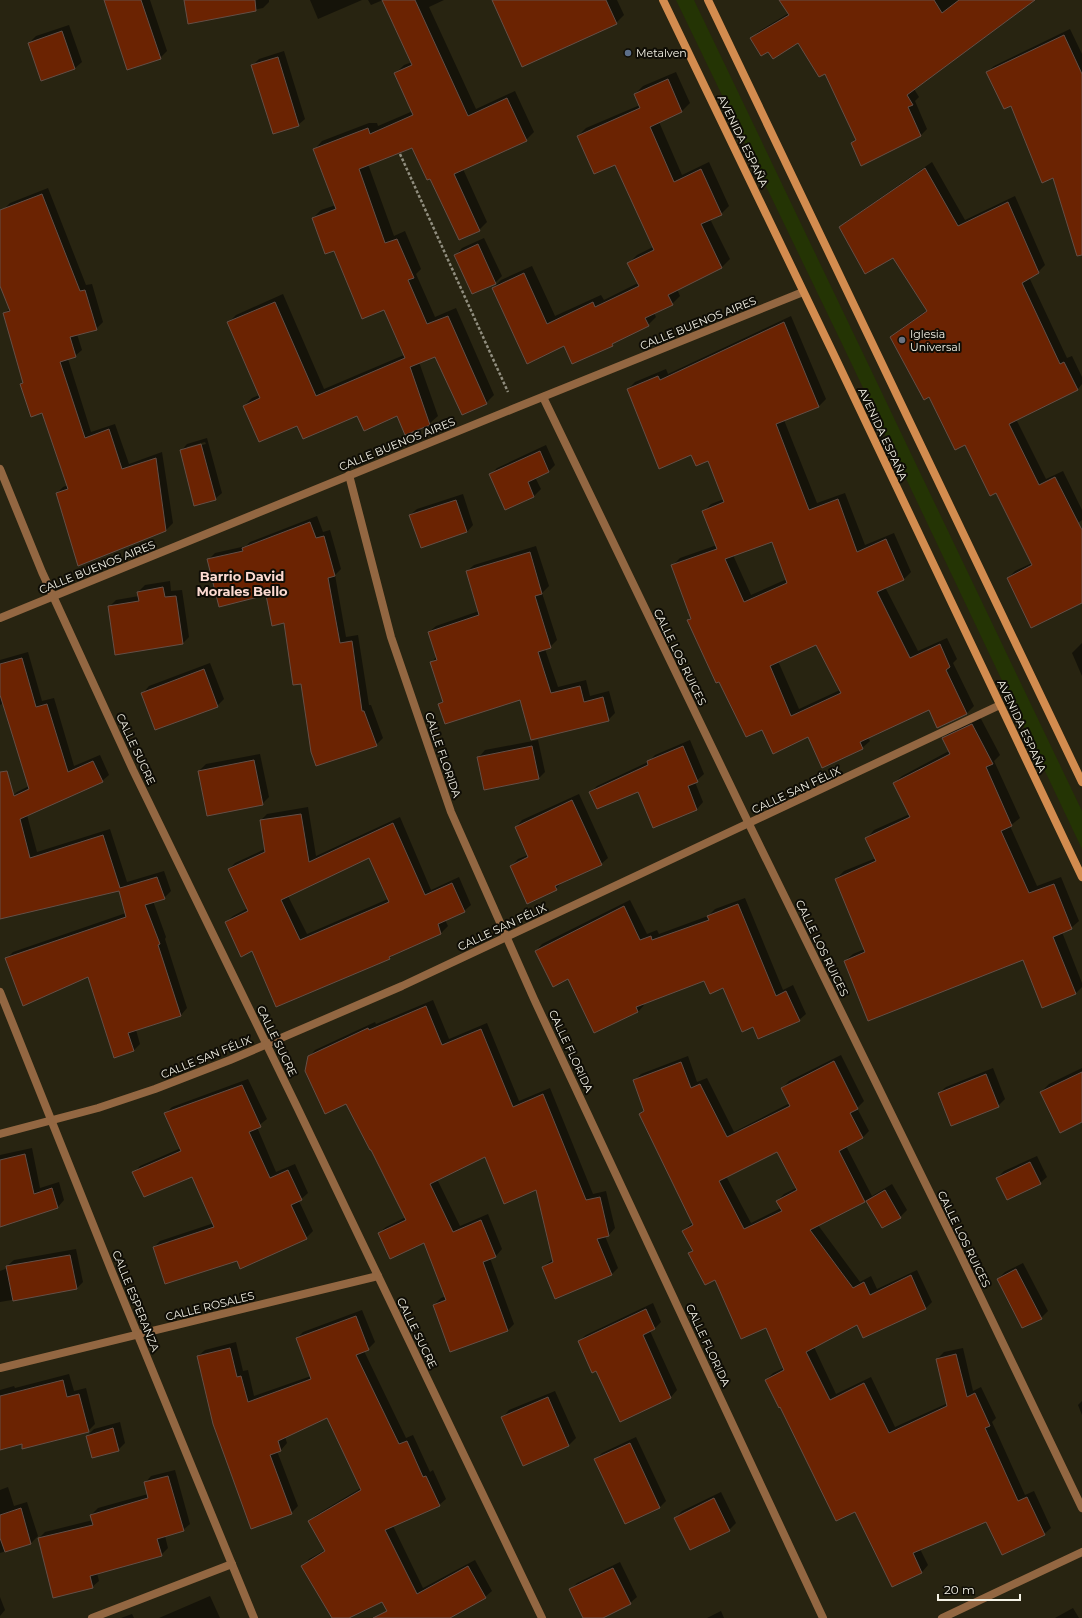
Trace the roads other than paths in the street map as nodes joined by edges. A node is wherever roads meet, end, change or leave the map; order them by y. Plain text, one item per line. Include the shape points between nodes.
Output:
1 (663, 0) edge
2 (708, 0) edge
3 (804, 292) junction
4 (543, 397) junction
5 (0, 469) edge
6 (349, 475) junction
7 (53, 597) junction
8 (0, 618) edge
9 (1000, 705) junction
10 (1082, 782) edge
11 (749, 824) junction
12 (1082, 877) edge
13 (507, 938) junction
14 (0, 992) edge
15 (266, 1044) junction
16 (51, 1120) junction
17 (0, 1134) edge
18 (378, 1276) junction
19 (138, 1334) junction
20 (0, 1368) edge
21 (1082, 1508) edge
22 (1082, 1552) edge
23 (232, 1564) junction
24 (92, 1618) edge
25 (254, 1618) edge
26 (542, 1618) edge
27 (823, 1618) edge
28 (942, 1618) edge

1 - 3 main road, AVENIDA ESPAÑA
2 - 10 main road
3 - 4 street, CALLE BUENOS AIRES
3 - 9 main road, AVENIDA ESPAÑA
4 - 6 street, CALLE BUENOS AIRES
4 - 11 street, CALLE LOS RUICES
5 - 7 street, CALLE SUCRE
6 - 7 street, CALLE BUENOS AIRES
6 - 13 street, CALLE FLORIDA via 391,637 415,711 451,812
7 - 8 street, CALLE BUENOS AIRES
7 - 15 street, CALLE SUCRE via 133,770
9 - 11 street, CALLE SAN FÉLIX
9 - 12 main road, AVENIDA ESPAÑA
11 - 13 street, CALLE SAN FÉLIX
11 - 21 street, CALLE LOS RUICES
13 - 15 street, CALLE SAN FÉLIX
13 - 27 street, CALLE FLORIDA
14 - 16 street, CALLE ESPERANZA
15 - 16 street, CALLE SAN FÉLIX via 155,1089
15 - 18 street, CALLE SUCRE
16 - 17 street, CALLE SAN FÉLIX
16 - 19 street, CALLE ESPERANZA
18 - 19 street, CALLE ROSALES
18 - 26 street, CALLE SUCRE
19 - 20 street, CALLE ROSALES
19 - 23 street, CALLE ESPERANZA
22 - 28 street
23 - 24 street
23 - 25 street, CALLE ESPERANZA

